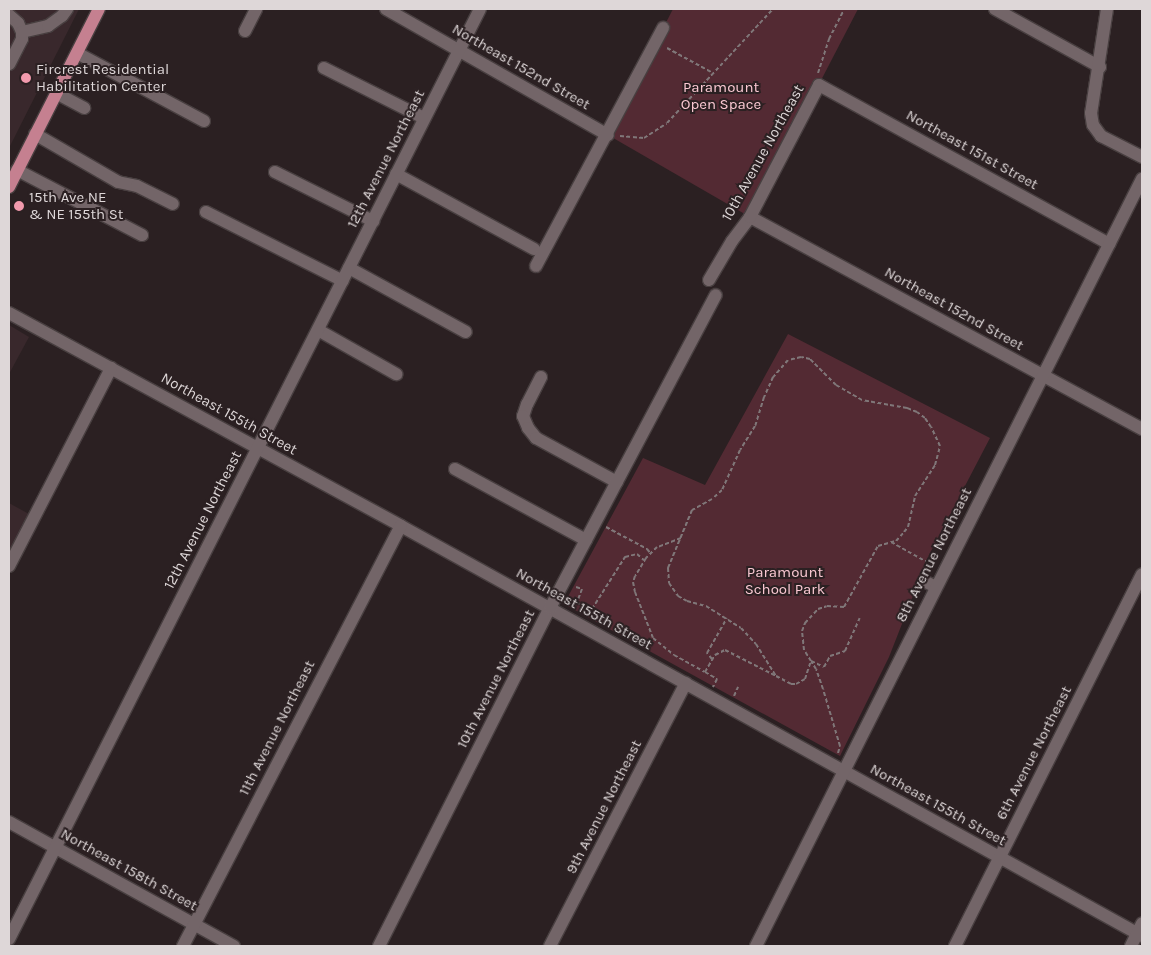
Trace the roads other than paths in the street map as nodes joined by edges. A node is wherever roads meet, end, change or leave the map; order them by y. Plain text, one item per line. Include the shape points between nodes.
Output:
1 (67, 9) edge
2 (99, 9) edge
3 (256, 9) edge
4 (386, 9) edge
5 (480, 9) edge
6 (995, 9) edge
7 (1107, 9) edge
8 (9, 15) edge
9 (663, 28) dead end
10 (246, 31) dead end
11 (22, 32) junction
12 (459, 51) junction
13 (77, 53) junction
14 (9, 64) edge
15 (1100, 67) junction
16 (324, 68) dead end
17 (819, 85) joint
18 (56, 93) junction
19 (84, 108) dead end
20 (424, 118) junction
21 (204, 121) dead end
22 (35, 134) junction
23 (608, 135) junction
24 (1142, 157) edge
25 (17, 170) junction
26 (276, 172) dead end
27 (396, 174) junction
28 (1142, 179) edge
29 (9, 187) edge
30 (172, 204) dead end
31 (206, 212) dead end
32 (750, 217) junction
33 (373, 221) junction
34 (142, 235) dead end
35 (1109, 244) junction
36 (534, 249) dead end
37 (536, 266) dead end
38 (349, 268) junction
39 (709, 280) dead end
40 (342, 281) junction
41 (716, 295) dead end
42 (10, 317) edge
43 (318, 330) junction
44 (466, 332) dead end
45 (111, 368) junction
46 (396, 374) dead end
47 (1042, 376) junction
48 (541, 377) dead end
49 (1142, 429) edge
50 (257, 448) junction
51 (455, 469) dead end
52 (617, 482) junction
53 (401, 526) junction
54 (586, 540) junction
55 (9, 566) edge
56 (1142, 574) edge
57 (924, 581) dead end
58 (936, 587) junction
59 (550, 608) junction
60 (686, 683) junction
61 (845, 773) junction
62 (9, 822) edge
63 (55, 848) junction
64 (1000, 858) junction
65 (194, 924) junction
66 (1141, 931) edge
67 (9, 939) edge
68 (183, 946) edge
69 (234, 946) edge
70 (379, 946) edge
71 (550, 946) edge
72 (756, 946) edge
73 (955, 946) edge
74 (1131, 946) edge

1 - 11 street via 48,26
2 - 13 main road
3 - 10 street
4 - 12 street, Northeast 152nd Street
5 - 12 street, 12th Avenue Northeast
6 - 15 street
7 - 15 street
8 - 11 street
9 - 23 street
11 - 14 street via 22,39
12 - 20 street, 12th Avenue Northeast
12 - 23 street, Northeast 152nd Street
13 - 18 main road
13 - 21 street
15 - 24 street via 1091,113 1093,125 1101,136
16 - 20 street
17 - 32 street, 10th Avenue Northeast
17 - 35 street, Northeast 151st Street
18 - 19 street
18 - 22 main road
20 - 27 street, 12th Avenue Northeast
22 - 25 main road
22 - 30 street via 118,182 136,186
23 - 37 street
25 - 29 main road
25 - 34 street
26 - 33 street
27 - 33 street, 12th Avenue Northeast
27 - 36 street
28 - 35 street, 8th Avenue Northeast
31 - 40 street
32 - 39 street, 10th Avenue Northeast
32 - 47 street, Northeast 152nd Street
33 - 38 street, 12th Avenue Northeast
35 - 47 street, 8th Avenue Northeast
38 - 40 street, 12th Avenue Northeast
38 - 44 street
40 - 43 street, 12th Avenue Northeast
41 - 52 street, 10th Avenue Northeast
42 - 45 street, Northeast 155th Street
43 - 46 street
43 - 50 street, 12th Avenue Northeast
45 - 50 street, Northeast 155th Street
45 - 55 street
47 - 49 street, Northeast 152nd Street
47 - 58 street, 8th Avenue Northeast
48 - 52 street via 523,416 528,428 536,438
50 - 53 street, Northeast 155th Street
50 - 63 street, 12th Avenue Northeast
51 - 54 street
52 - 54 street, 10th Avenue Northeast
53 - 59 street, Northeast 155th Street
53 - 65 street, 11th Avenue Northeast
54 - 59 street, 10th Avenue Northeast
56 - 64 street, 6th Avenue Northeast
57 - 58 street
58 - 61 street, 8th Avenue Northeast via 911,623
59 - 60 street, Northeast 155th Street
59 - 70 street, 10th Avenue Northeast
60 - 61 street, Northeast 155th Street
60 - 71 street, 9th Avenue Northeast
61 - 64 street, Northeast 155th Street
61 - 72 street, 8th Avenue Northeast
62 - 63 street, Northeast 158th Street
63 - 65 street, Northeast 158th Street
63 - 67 street, 12th Avenue Northeast
64 - 66 street, Northeast 155th Street
64 - 73 street, 6th Avenue Northeast
65 - 68 street, 11th Avenue Northeast
65 - 69 street, Northeast 158th Street
66 - 74 street

